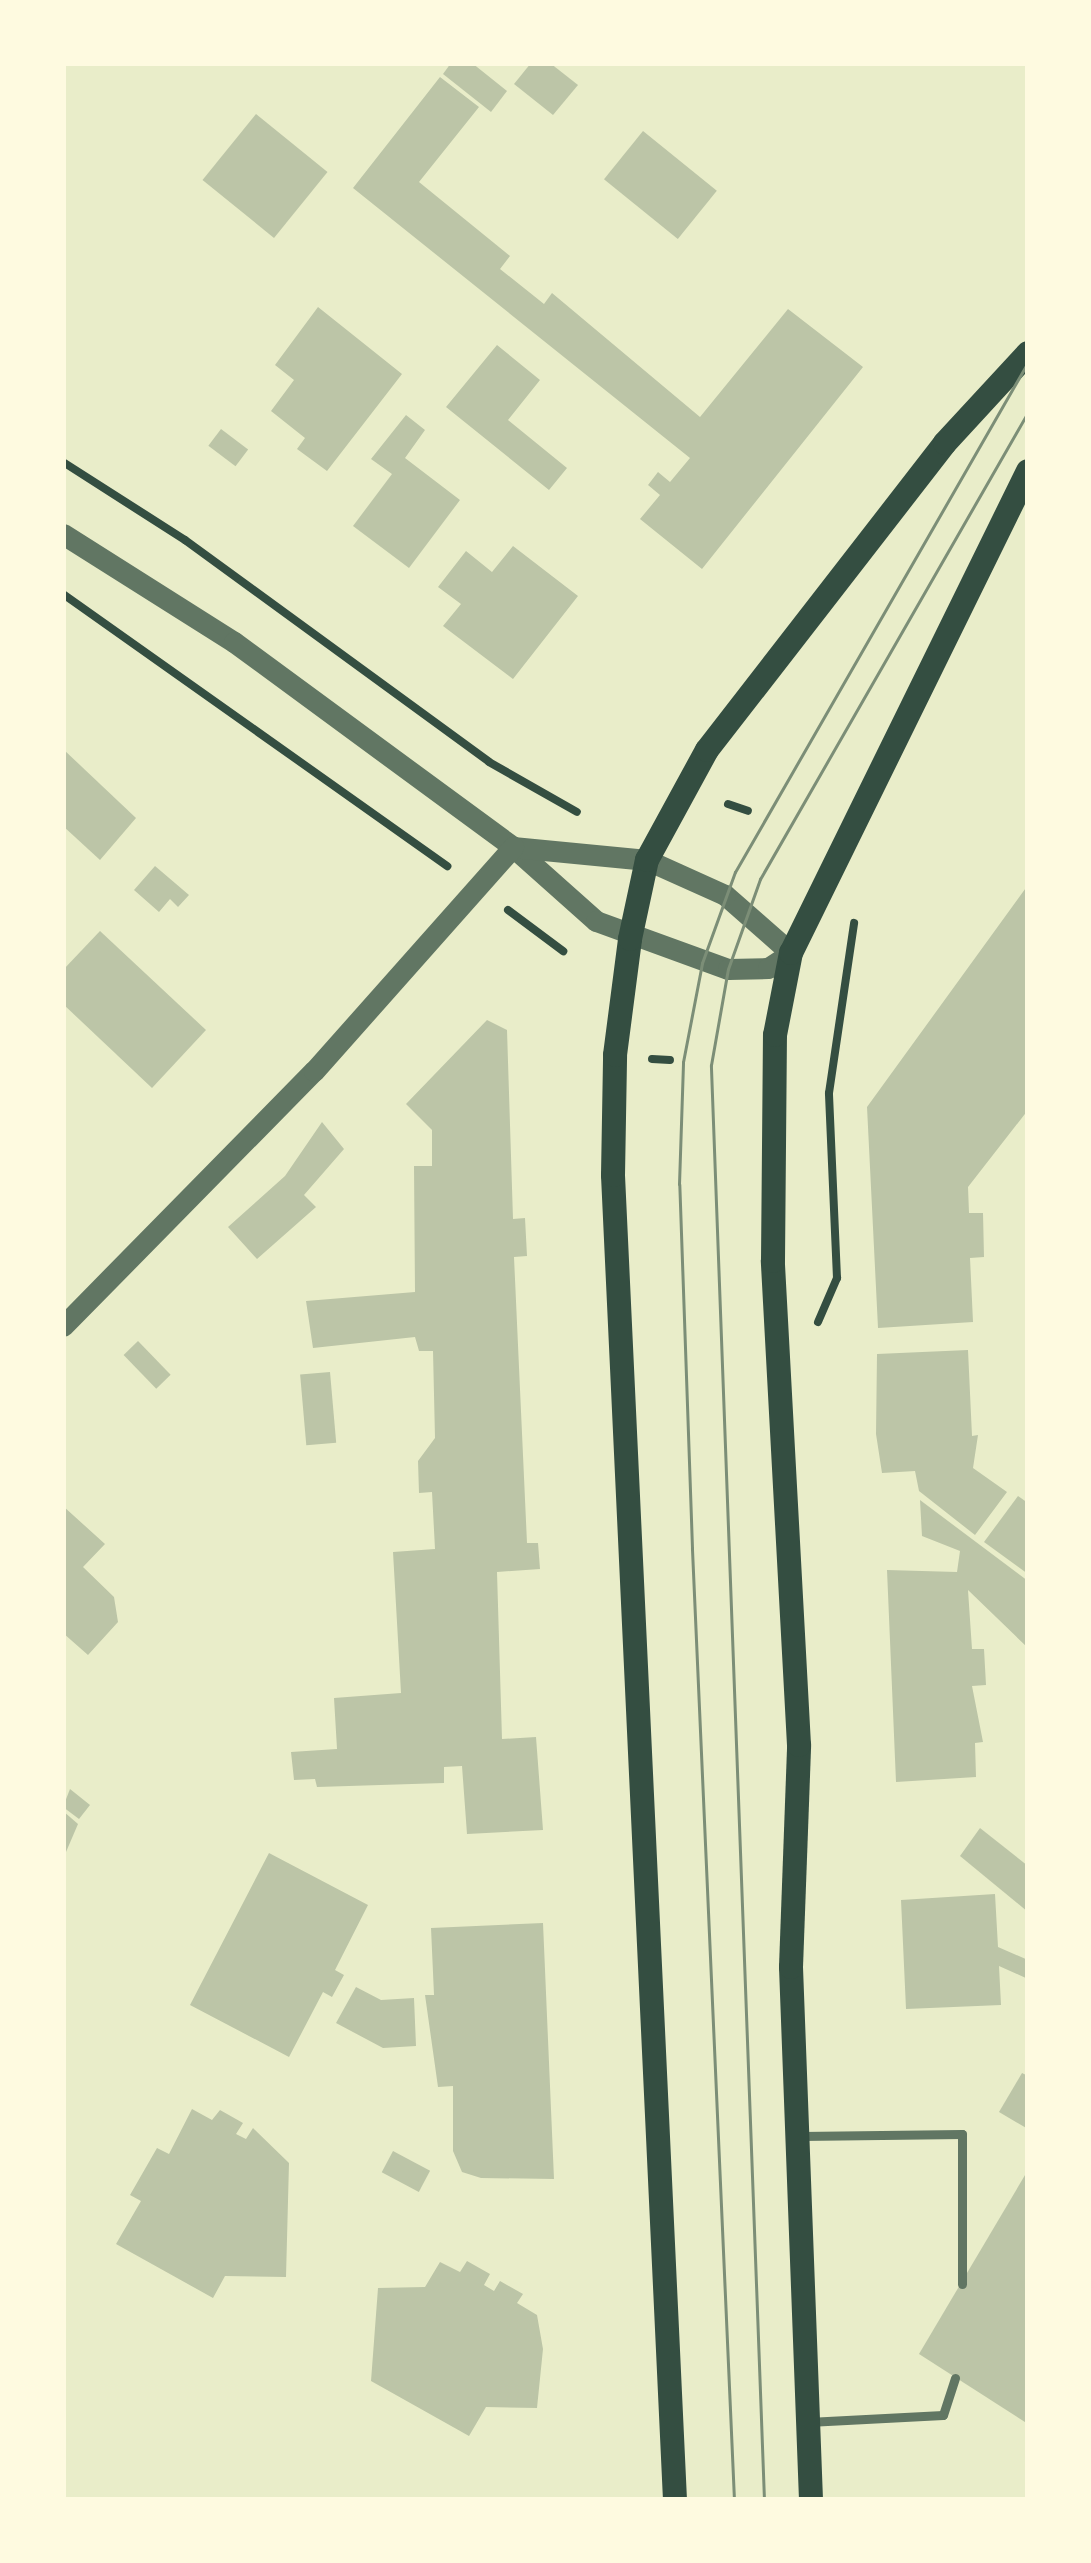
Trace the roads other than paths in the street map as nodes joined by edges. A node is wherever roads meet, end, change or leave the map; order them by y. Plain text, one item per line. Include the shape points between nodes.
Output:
1 (1028, 353) edge
2 (1028, 471) edge
3 (63, 534) edge
4 (513, 847) junction
5 (647, 860) junction
6 (629, 939) junction
7 (791, 952) junction
8 (63, 1326) edge
9 (796, 2137) junction
10 (962, 2284) dead end
11 (956, 2378) dead end
12 (808, 2422) junction
13 (675, 2500) edge
14 (811, 2500) edge

1 - 5 main road via 945,443 721,733
2 - 7 main road
3 - 4 street via 223,634
4 - 5 street
4 - 6 street via 577,910
4 - 8 street
5 - 6 main road
5 - 7 street via 725,896
6 - 7 street via 728,969 768,968
6 - 13 main road via 615,1055 613,1175
7 - 9 main road via 771,1110 800,1745 790,1966
9 - 10 lane via 962,2134
9 - 12 main road
11 - 12 lane via 943,2415
12 - 14 main road

